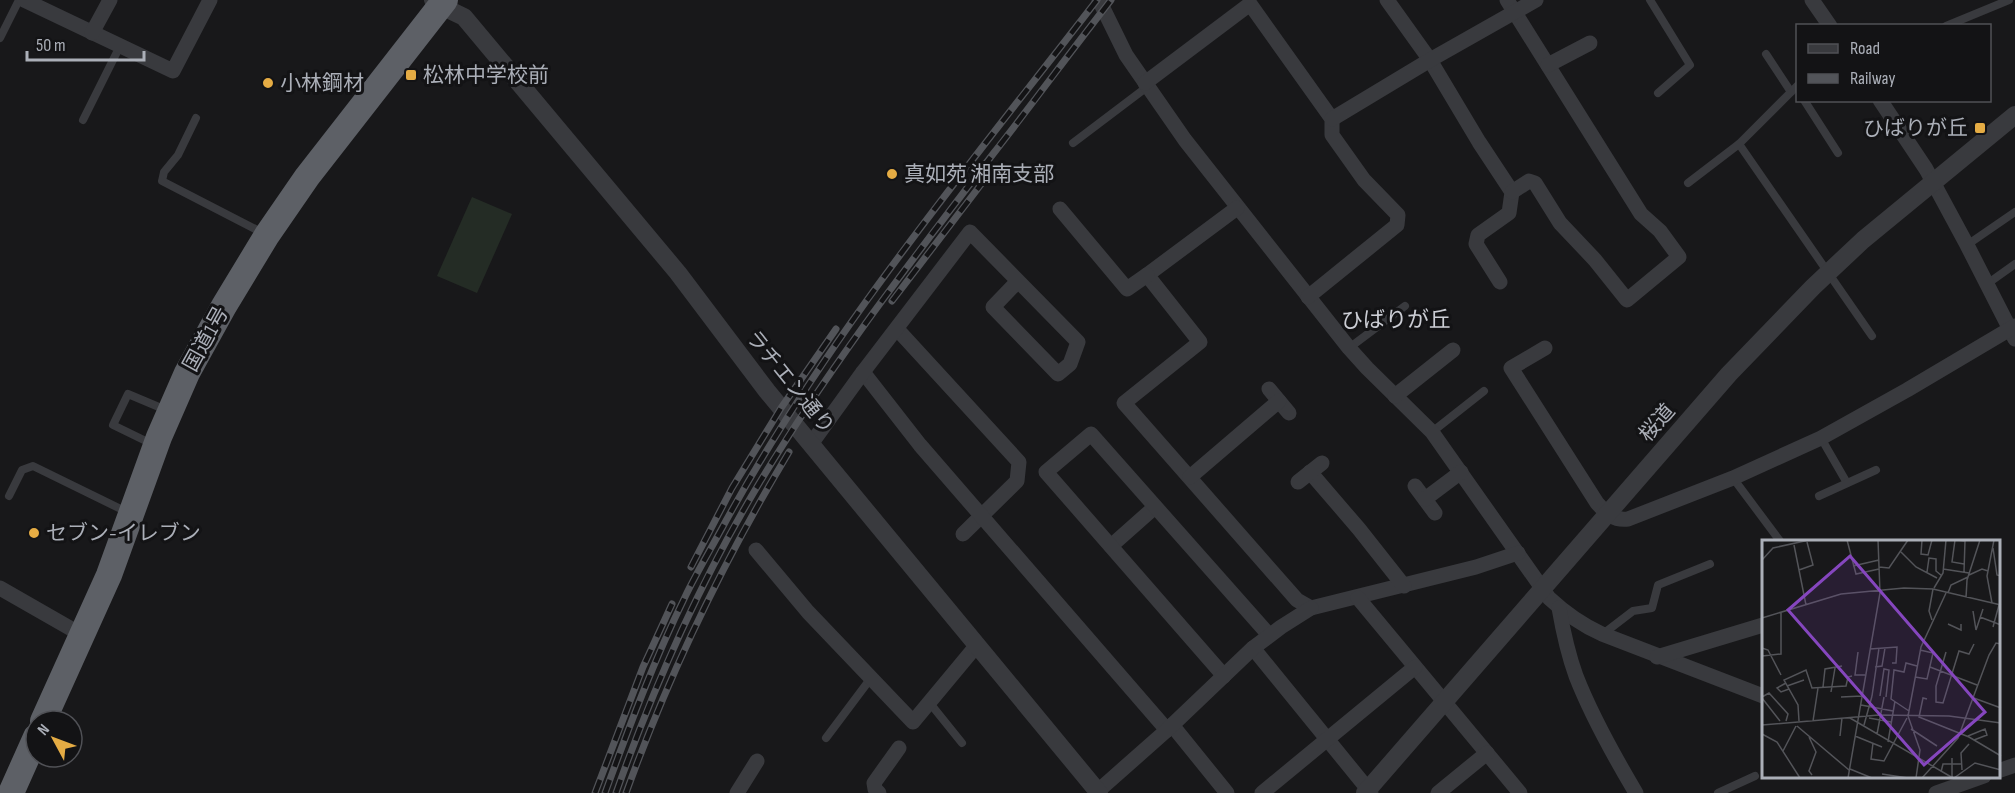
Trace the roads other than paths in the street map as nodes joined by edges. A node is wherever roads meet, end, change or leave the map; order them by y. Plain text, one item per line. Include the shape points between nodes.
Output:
1 (110, 0) edge
2 (210, 0) edge
3 (1099, 0) edge
4 (1387, 0) edge
5 (1536, 0) edge
6 (1650, 0) edge
7 (1813, 0) edge
8 (2009, 0) edge
9 (25, 1) edge
10 (440, 2) edge
11 (1248, 2) edge
12 (1511, 6) edge
13 (1829, 24) edge
14 (1951, 24) edge
15 (92, 33) junction
16 (0, 38) edge
17 (1590, 43) dead end
18 (120, 46) junction
19 (1766, 54) dead end
20 (1430, 60) junction
21 (1548, 65) junction
22 (1146, 85) junction
23 (1795, 89) edge
24 (1658, 93) dead end
25 (1805, 102) edge
26 (1881, 102) edge
27 (2015, 115) edge
28 (196, 118) dead end
29 (1332, 119) junction
30 (83, 120) dead end
31 (1073, 143) dead end
32 (1739, 144) junction
33 (1838, 153) dead end
34 (1688, 183) dead end
35 (1932, 183) junction
36 (1512, 192) junction
37 (1237, 208) junction
38 (1060, 209) dead end
39 (2015, 212) edge
40 (267, 235) junction
41 (1967, 245) junction
42 (2015, 264) edge
43 (1828, 273) junction
44 (1147, 275) junction
45 (1018, 281) junction
46 (1500, 282) dead end
47 (1987, 284) junction
48 (1308, 297) junction
49 (1405, 306) dead end
50 (897, 329) junction
51 (2013, 331) edge
52 (1872, 336) dead end
53 (1349, 348) junction
54 (1545, 348) dead end
55 (1453, 350) dead end
56 (863, 372) junction
57 (1484, 391) dead end
58 (1395, 396) junction
59 (1279, 401) dead end
60 (170, 412) junction
61 (1432, 432) junction
62 (1821, 438) junction
63 (811, 444) junction
64 (156, 446) junction
65 (1876, 470) dead end
66 (1310, 472) dead end
67 (1461, 472) junction
68 (1190, 477) junction
69 (1733, 478) junction
70 (1847, 483) junction
71 (1415, 486) dead end
72 (1819, 495) dead end
73 (9, 496) dead end
74 (1425, 499) junction
75 (1155, 507) junction
76 (1435, 513) dead end
77 (132, 514) junction
78 (1608, 514) junction
79 (981, 516) junction
80 (963, 534) dead end
81 (1779, 540) edge
82 (1111, 546) junction
83 (756, 550) dead end
84 (1518, 553) junction
85 (1710, 564) dead end
86 (1404, 586) junction
87 (0, 588) edge
88 (1543, 589) junction
89 (1358, 598) junction
90 (1311, 608) junction
91 (1559, 608) junction
92 (1762, 624) edge
93 (1602, 634) junction
94 (82, 635) junction
95 (1269, 635) junction
96 (977, 645) junction
97 (1253, 648) junction
98 (1657, 657) junction
99 (1415, 667) junction
100 (1224, 676) junction
101 (871, 678) junction
102 (1762, 696) edge
103 (929, 702) junction
104 (1444, 702) junction
105 (48, 709) edge
106 (1170, 728) junction
107 (826, 738) dead end
108 (1327, 739) junction
109 (962, 743) dead end
110 (899, 748) dead end
111 (1487, 753) junction
112 (758, 761) dead end
113 (24, 764) edge
114 (1755, 776) dead end
115 (1946, 778) edge
116 (1982, 778) edge
117 (1962, 790) edge
118 (875, 792) edge
119 (1098, 792) edge
120 (1368, 792) edge
121 (11, 793) edge
122 (737, 793) edge
123 (1227, 793) edge
124 (1262, 793) edge
125 (1438, 793) edge
126 (1520, 793) edge
127 (1636, 793) edge
128 (1718, 793) edge
129 (1936, 793) edge

1 - 15 street
2 - 18 street via 173,71
3 - 22 street
4 - 20 street
5 - 12 street
6 - 24 lane via 1690,65
7 - 13 street
8 - 14 lane
9 - 15 street
9 - 16 lane
10 - 40 highway, 国道1号
10 - 63 street, ラチエン通り via 464,17 678,273
11 - 22 street
11 - 29 street
12 - 20 street
12 - 21 street
15 - 18 street
17 - 21 street
18 - 30 lane
19 - 23 lane
20 - 29 street
20 - 36 street
21 - 36 street via 1641,214 1679,257 1627,300 1560,223 1535,183 1528,181
22 - 31 lane
22 - 37 street
23 - 32 lane
25 - 33 lane
26 - 35 street
27 - 35 street, 桜道
28 - 40 lane via 162,181
29 - 48 street via 1332,135 1364,180 1398,215 1397,225
32 - 34 lane
32 - 43 lane
35 - 41 street
35 - 43 street, 桜道
36 - 46 street via 1509,213 1478,235 1476,244
37 - 44 street
37 - 48 street
38 - 44 street via 1127,289
39 - 41 lane
40 - 60 highway, 国道1号 via 187,373
41 - 47 street
42 - 47 lane
43 - 52 lane
43 - 78 street, 桜道 via 1729,374
44 - 68 street via 1200,342 1124,403
45 - 45 street via 993,307 1058,374 1070,364 1078,342
45 - 50 street via 970,232
47 - 51 street
48 - 53 street
49 - 53 lane
50 - 56 street
50 - 79 street via 1019,462 1017,481
51 - 62 street
53 - 58 street
54 - 78 street via 1511,368 1597,503
55 - 58 street
56 - 63 street
56 - 79 street
57 - 61 lane
58 - 61 street
59 - 68 street
60 - 64 highway, 国道1号
60 - 64 lane via 128,394 113,425
61 - 67 street
62 - 69 street
62 - 70 lane
63 - 96 street, ラチエン通り
64 - 77 highway, 国道1号
65 - 70 lane
66 - 86 street
67 - 74 street
67 - 84 street
68 - 90 street via 1297,600
69 - 78 street via 1628,519
69 - 81 lane
70 - 72 lane
71 - 74 street
73 - 77 lane via 22,470 33,466
74 - 76 street
75 - 82 street
75 - 82 street via 1091,434 1046,472
75 - 95 street
77 - 94 highway, 国道1号
78 - 88 street, 桜道
79 - 80 street
79 - 106 street
82 - 100 street
83 - 101 street
84 - 86 street
84 - 88 street
85 - 93 lane via 1658,585 1652,608 1633,611
86 - 89 street
87 - 94 street
88 - 91 street
88 - 104 street, 桜道
89 - 90 street
89 - 99 street
90 - 95 street
91 - 93 street
91 - 127 street via 1576,676 1612,753
92 - 98 street
93 - 98 street
94 - 105 highway, 国道1号
95 - 97 street
96 - 103 street
96 - 119 street, ラチエン通り
97 - 100 street
97 - 108 street
98 - 102 street
99 - 104 street
99 - 108 street
100 - 106 street
101 - 103 street via 913,722
101 - 107 lane
103 - 109 lane
104 - 111 street
104 - 120 street, 桜道
106 - 119 street
106 - 123 street
108 - 120 street
108 - 124 street
110 - 118 street via 874,783
111 - 125 street
111 - 126 street
112 - 122 street
113 - 121 highway
114 - 128 lane
115 - 117 street
116 - 117 street
117 - 129 street

